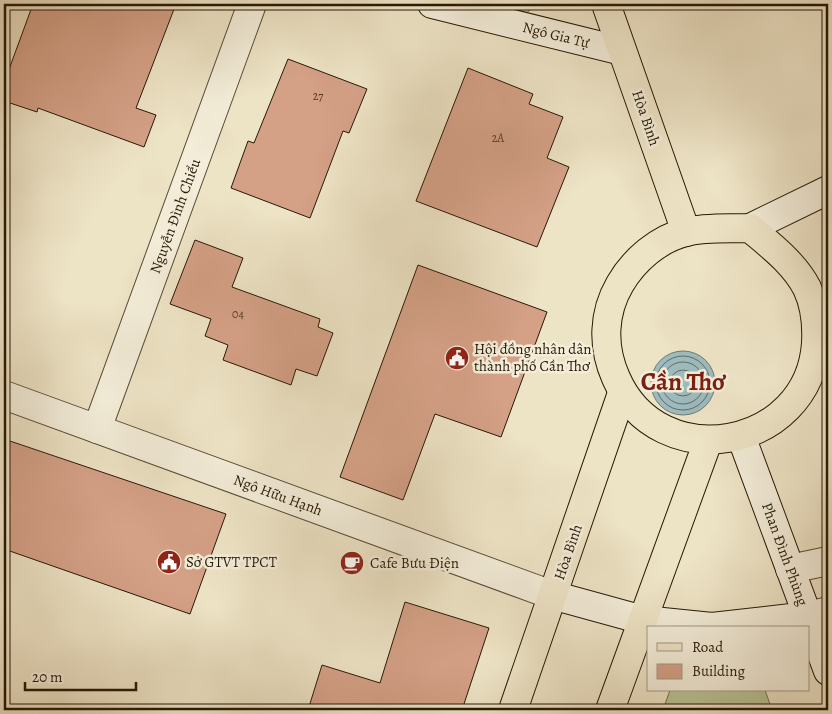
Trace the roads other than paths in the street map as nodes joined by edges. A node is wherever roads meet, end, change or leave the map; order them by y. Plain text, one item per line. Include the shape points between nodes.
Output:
1 (252, 4) edge
2 (432, 4) edge
3 (606, 4) edge
4 (622, 51) junction
5 (828, 190) edge
6 (750, 228) junction
7 (686, 232) junction
8 (622, 393) junction
9 (4, 395) edge
10 (97, 429) junction
11 (741, 436) junction
12 (708, 441) junction
13 (828, 561) edge
14 (790, 569) junction
15 (552, 596) junction
16 (818, 614) edge
17 (643, 620) junction
18 (702, 626) edge
19 (720, 626) edge
20 (828, 672) edge
21 (513, 710) edge
22 (610, 710) edge

1 - 10 street, Nguyễn Đình Chiểu
2 - 4 street, Ngô Gia Tự
3 - 4 main road, Hòa Bình
4 - 7 main road, Hòa Bình
5 - 6 street
6 - 7 main road
6 - 11 main road via 786,258 807,288 817,323 815,360 800,393 774,420
7 - 8 main road via 655,246 629,268 612,296 605,330 609,363
8 - 12 main road via 645,418 660,427 675,435
8 - 15 main road, Hòa Bình
9 - 10 street, Ngô Hữu Hạnh
10 - 15 street, Ngô Hữu Hạnh
11 - 12 main road
11 - 14 street, Phan Đình Phùng
12 - 17 main road
13 - 14 street
14 - 16 street, Phan Đình Phùng
15 - 17 street, Ngô Hữu Hạnh
15 - 21 main road, Hòa Bình
16 - 19 street, Ngô Hữu Hạnh
16 - 20 street, Phan Đình Phùng
17 - 18 street, Ngô Hữu Hạnh
17 - 22 main road

